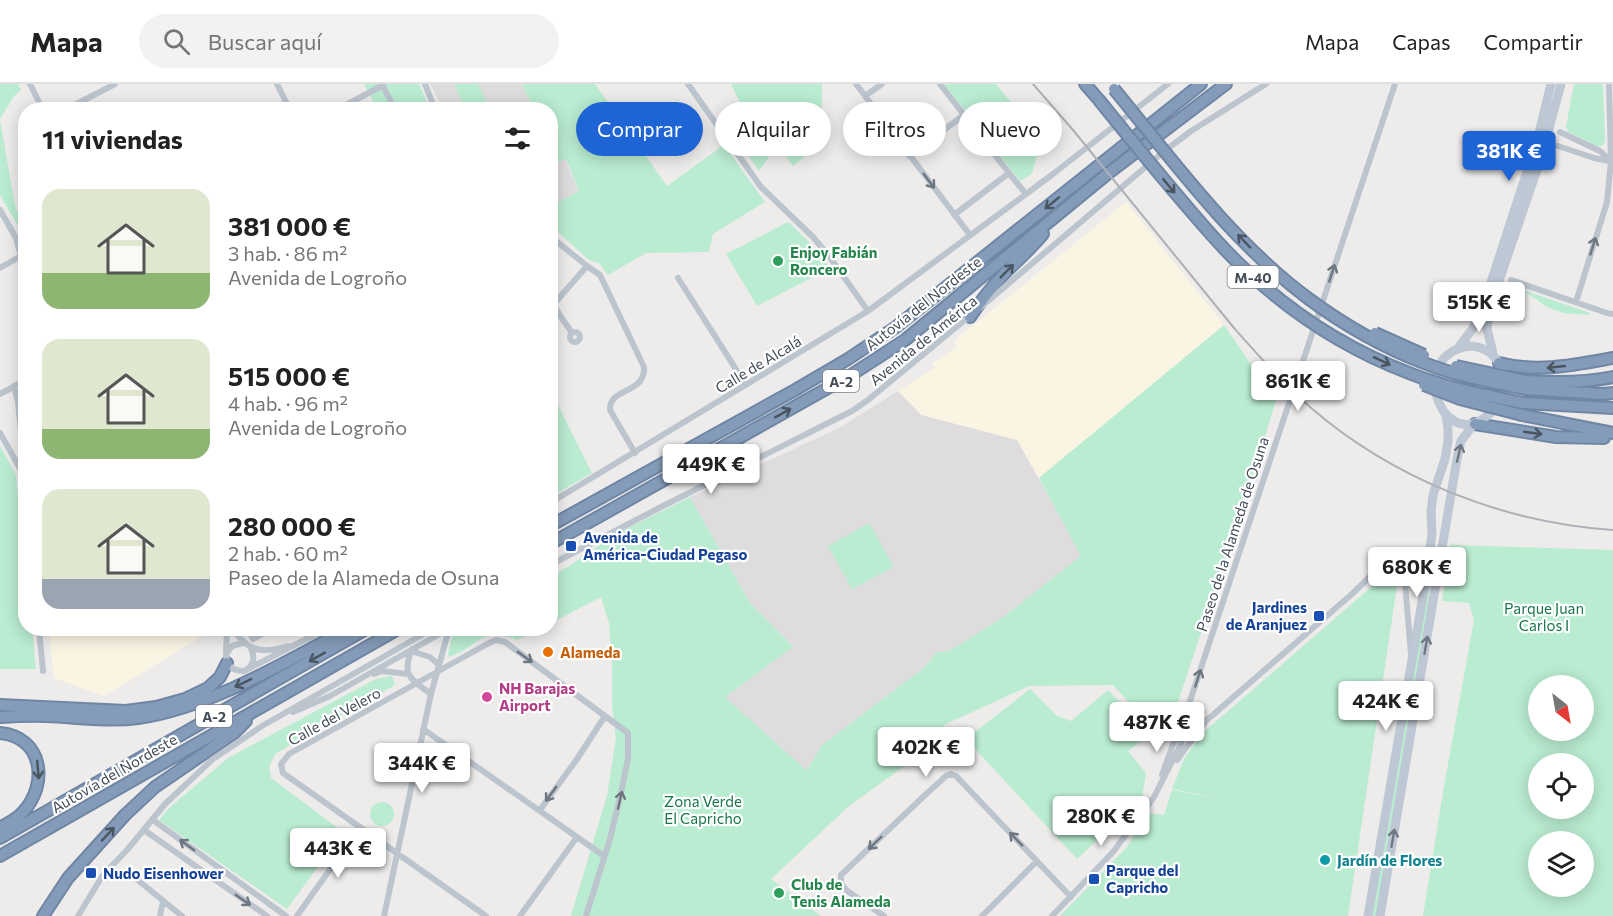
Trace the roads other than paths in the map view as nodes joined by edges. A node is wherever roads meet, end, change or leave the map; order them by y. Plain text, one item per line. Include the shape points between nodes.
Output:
1 (30, 84) edge
2 (115, 84) edge
3 (277, 84) edge
4 (424, 84) edge
5 (688, 84) edge
6 (856, 84) edge
7 (882, 84) edge
8 (940, 84) edge
9 (1085, 84) edge
10 (1169, 84) edge
11 (1199, 84) edge
12 (1226, 84) edge
13 (1266, 84) edge
14 (1395, 84) edge
15 (1551, 84) edge
16 (1561, 84) edge
17 (1609, 84) edge
18 (383, 85) edge
19 (1112, 86) edge
20 (865, 96) junction
21 (39, 102) edge
22 (80, 102) edge
23 (286, 102) edge
24 (352, 102) edge
25 (391, 102) edge
26 (432, 102) edge
27 (869, 102) edge
28 (958, 107) edge
29 (1560, 132) dead end
30 (1558, 146) dead end
31 (909, 156) edge
32 (996, 156) edge
33 (1612, 161) edge
34 (1009, 173) junction
35 (1026, 194) junction
36 (0, 210) edge
37 (954, 215) junction
38 (1056, 217) junction
39 (970, 235) junction
40 (558, 242) edge
41 (18, 245) edge
42 (18, 257) edge
43 (587, 266) junction
44 (0, 268) edge
45 (678, 278) dead end
46 (1511, 280) dead end
47 (558, 298) edge
48 (1576, 302) junction
49 (868, 310) junction
50 (558, 313) edge
51 (1613, 314) edge
52 (970, 316) junction
53 (572, 333) dead end
54 (1460, 347) junction
55 (1496, 358) junction
56 (1613, 358) edge
57 (1407, 373) junction
58 (1613, 377) edge
59 (18, 384) edge
60 (1526, 385) junction
61 (14, 386) junction
62 (746, 386) junction
63 (1613, 393) edge
64 (0, 394) edge
65 (1613, 408) edge
66 (1446, 415) junction
67 (1474, 424) junction
68 (0, 433) edge
69 (1609, 436) edge
70 (14, 442) junction
71 (686, 450) junction
72 (635, 453) junction
73 (18, 455) edge
74 (18, 455) edge
75 (558, 498) edge
76 (558, 514) edge
77 (558, 522) edge
78 (558, 539) edge
79 (1430, 552) junction
80 (558, 561) edge
81 (1404, 571) junction
82 (1437, 579) junction
83 (1424, 586) junction
84 (1357, 589) junction
85 (40, 636) edge
86 (227, 636) edge
87 (239, 636) edge
88 (334, 636) edge
89 (354, 636) edge
90 (386, 636) edge
91 (421, 636) joint
92 (437, 636) edge
93 (447, 636) edge
94 (314, 637) joint
95 (246, 645) junction
96 (411, 651) junction
97 (226, 658) junction
98 (381, 658) junction
99 (1412, 659) junction
100 (438, 668) junction
101 (43, 671) dead end
102 (244, 671) junction
103 (408, 674) junction
104 (362, 678) junction
105 (415, 684) junction
106 (430, 694) junction
107 (0, 706) edge
108 (259, 708) junction
109 (43, 716) junction
110 (606, 716) junction
111 (0, 717) edge
112 (1207, 720) junction
113 (262, 726) junction
114 (423, 729) junction
115 (0, 733) edge
116 (1182, 734) junction
117 (1169, 769) junction
118 (1160, 785) junction
119 (540, 810) junction
120 (153, 820) junction
121 (360, 827) junction
122 (0, 828) edge
123 (144, 830) junction
124 (577, 837) junction
125 (0, 838) edge
126 (398, 855) junction
127 (0, 856) edge
128 (604, 856) junction
129 (1037, 861) junction
130 (129, 873) dead end
131 (1071, 897) junction
132 (163, 900) junction
133 (43, 916) edge
134 (78, 916) edge
135 (160, 916) edge
136 (182, 916) edge
137 (267, 916) edge
138 (286, 916) edge
139 (297, 916) edge
140 (384, 916) edge
141 (486, 916) edge
142 (520, 916) edge
143 (586, 916) edge
144 (884, 916) edge
145 (982, 916) edge
146 (1052, 916) edge
147 (1368, 916) edge
148 (1380, 916) edge

1 - 21 street
2 - 22 street
3 - 23 street
4 - 26 street
5 - 49 street via 760,187 813,237
6 - 20 street
7 - 20 street
8 - 28 street
9 -> 57 highway, M-40, bridge via 1205,228 1246,271 1318,327
10 - 35 street, Calle de Alcalá
11 -> 71 highway, Autovía del Nordeste / A-2 via 896,327 839,364
12 - 38 highway, Autovía del Nordeste / A-2
13 - 52 street, Avenida de América via 1162,153
116 -> 14 street, Paseo de la Alameda de Osuna
15 - 54 main road via 1537,141 1484,304
16 - 55 main road via 1541,158 1490,307 1487,329
17 - 33 street
18 - 24 street
18 - 25 street
60 -> 19 highway, M-40, bridge via 1466,376 1426,364 1389,348 1327,312 1287,282 1220,216
20 - 27 street
29 - 33 street
30 - 33 street
31 -> 37 street
32 - 34 street
48 -> 33 street via 1607,202
34 - 35 street
34 - 37 street
35 - 39 street, Calle de Alcalá
36 - 41 street
37 - 39 street
52 -> 38 highway
78 -> 38 highway, Autovía del Nordeste / A-2 via 905,340
39 - 49 street, Calle de Alcalá
40 - 43 street
42 - 44 street
43 - 47 street
43 - 72 street via 600,275 644,367 641,381 610,404
45 - 62 street
46 - 48 street
48 - 51 street
49 - 62 street, Calle de Alcalá
50 - 53 street
52 - 80 street, Avenida de América via 852,411
54 - 55 main road via 1478,346
54 - 66 main road via 1440,362 1436,374 1437,397
56 -> 55 highway via 1545,368 1515,367
55 - 67 main road via 1505,382 1504,392 1491,413
57 - 65 highway, M-40, bridge via 1523,403
57 - 69 highway, bridge via 1420,384 1460,399
58 - 60 highway
59 - 61 street
60 - 63 highway, M-40
61 - 64 street
61 - 70 street via 18,402
62 - 72 street, Calle de Alcalá
66 - 67 main road via 1460,424
66 - 79 main road via 1448,441 1433,495
67 -> 69 highway via 1556,437
82 -> 67 main road via 1461,441
68 - 70 street
70 - 73 street
70 - 74 street
71 - 76 highway via 666,454
71 - 77 highway, Autovía del Nordeste / A-2
72 - 75 street, Calle de Alcalá
79 - 83 main road
79 - 84 street via 1417,561 1399,558 1385,562
81 - 83 street
81 - 84 street via 1392,565
81 - 99 street
82 - 83 street
148 -> 82 main road
83 - 99 main road
84 - 112 street
85 - 101 street
86 - 97 street
87 - 95 street
88 -> 109 highway via 241,684 175,711 116,720
89 -> 125 highway, Autovía del Nordeste / A-2
90 - 108 highway, Autovía del Nordeste / A-2
91 - 96 street
91 - 98 street
92 - 96 street
93 - 100 street
94 - 95 street via 266,651
94 - 102 street
95 - 97 street via 232,646
95 - 102 street via 254,659
96 - 98 street
96 - 100 street via 429,657
96 - 103 street
96 - 104 street
97 - 102 street via 232,669
97 - 107 highway via 220,677 208,688 156,707 126,711
98 - 113 street
99 - 147 main road
100 - 105 street, Calle del Velero
100 - 106 street
100 -> 110 street, Calle del Velero via 499,640
103 - 104 street via 382,671
103 - 105 street
104 - 113 street
105 - 106 street
105 - 121 street, Calle del Velero via 289,754 281,764 283,773
106 - 114 street
107 - 109 highway
108 - 127 highway, Autovía del Nordeste / A-2
133 -> 108 highway via 68,878 155,787 234,733
109 - 111 highway
110 -> 119 street
128 -> 110 street via 621,793 629,738 624,729
112 - 116 street
112 - 117 street
113 - 120 street via 213,759
114 - 119 street
114 - 126 street
115 -> 122 highway via 17,737 30,748 39,771 39,783 27,807
116 - 117 street, Paseo de la Alameda de Osuna
116 - 118 street via 1173,744
117 - 118 street, Paseo de la Alameda de Osuna
118 - 131 street, Paseo de la Alameda de Osuna via 1113,852
119 - 124 street
120 - 123 street
138 -> 120 street
121 - 126 street, Calle del Velero
121 - 139 street
123 - 134 street via 103,875
123 -> 137 street
124 - 128 street
124 - 142 street
126 - 140 street
126 - 141 street, Calle del Velero
128 - 143 street
129 - 131 street
129 -> 144 street via 951,774 841,875 846,890
129 - 145 street
130 - 132 street
131 - 146 street, Paseo de la Alameda de Osuna
132 - 135 street
132 - 136 street

